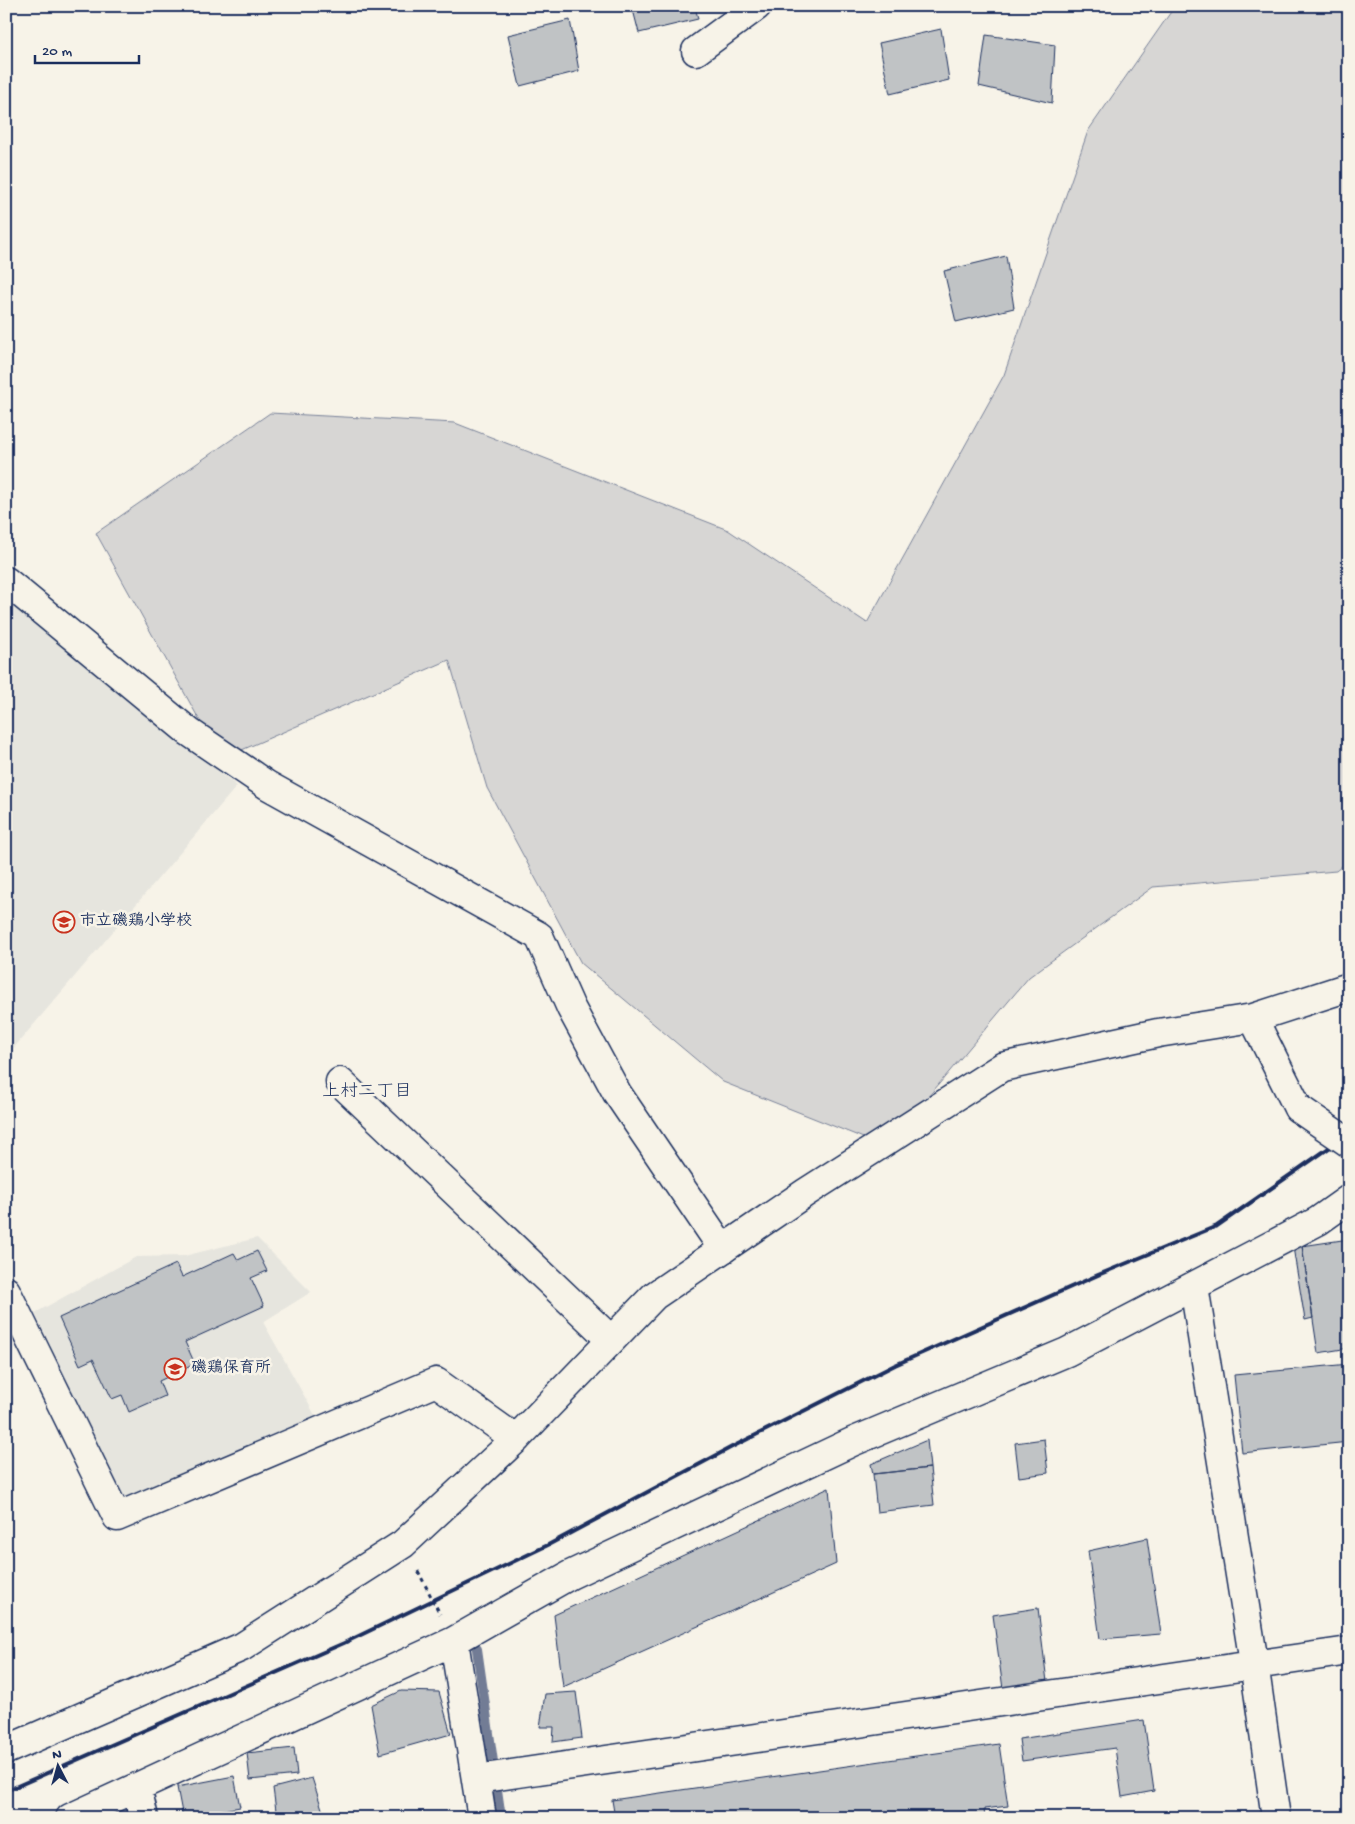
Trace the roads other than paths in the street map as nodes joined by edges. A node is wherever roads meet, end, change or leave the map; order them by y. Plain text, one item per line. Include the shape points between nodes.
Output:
1 (757, 6) edge
2 (696, 51) dead end
3 (6, 581) edge
4 (1349, 987) edge
5 (1253, 1018) junction
6 (340, 1082) dead end
7 (1349, 1143) edge
8 (1349, 1199) edge
9 (723, 1249) junction
10 (1194, 1286) junction
11 (6, 1291) edge
12 (611, 1340) junction
13 (516, 1439) junction
14 (454, 1641) junction
15 (1349, 1651) edge
16 (1254, 1663) junction
17 (6, 1750) edge
18 (477, 1779) junction
19 (138, 1787) junction
20 (70, 1818) edge
21 (144, 1818) edge
22 (482, 1818) edge
23 (1276, 1818) edge

1 - 2 street
3 - 9 street via 189,732 267,785 540,936 571,1008 617,1093
4 - 5 street
5 - 7 street, bridge via 1298,1108
5 - 9 street via 1158,1033 1002,1067
6 - 12 street
8 - 10 street via 1318,1221
9 - 12 street via 654,1296
10 - 14 street via 1067,1352 852,1442 570,1575
10 - 16 street
11 - 13 street via 117,1517 436,1382
12 - 13 street
13 - 17 street via 403,1544 242,1646
14 - 18 street
14 - 19 street
15 - 16 street
16 - 18 street
16 - 23 street
18 - 22 street
19 - 20 street
19 - 21 street

